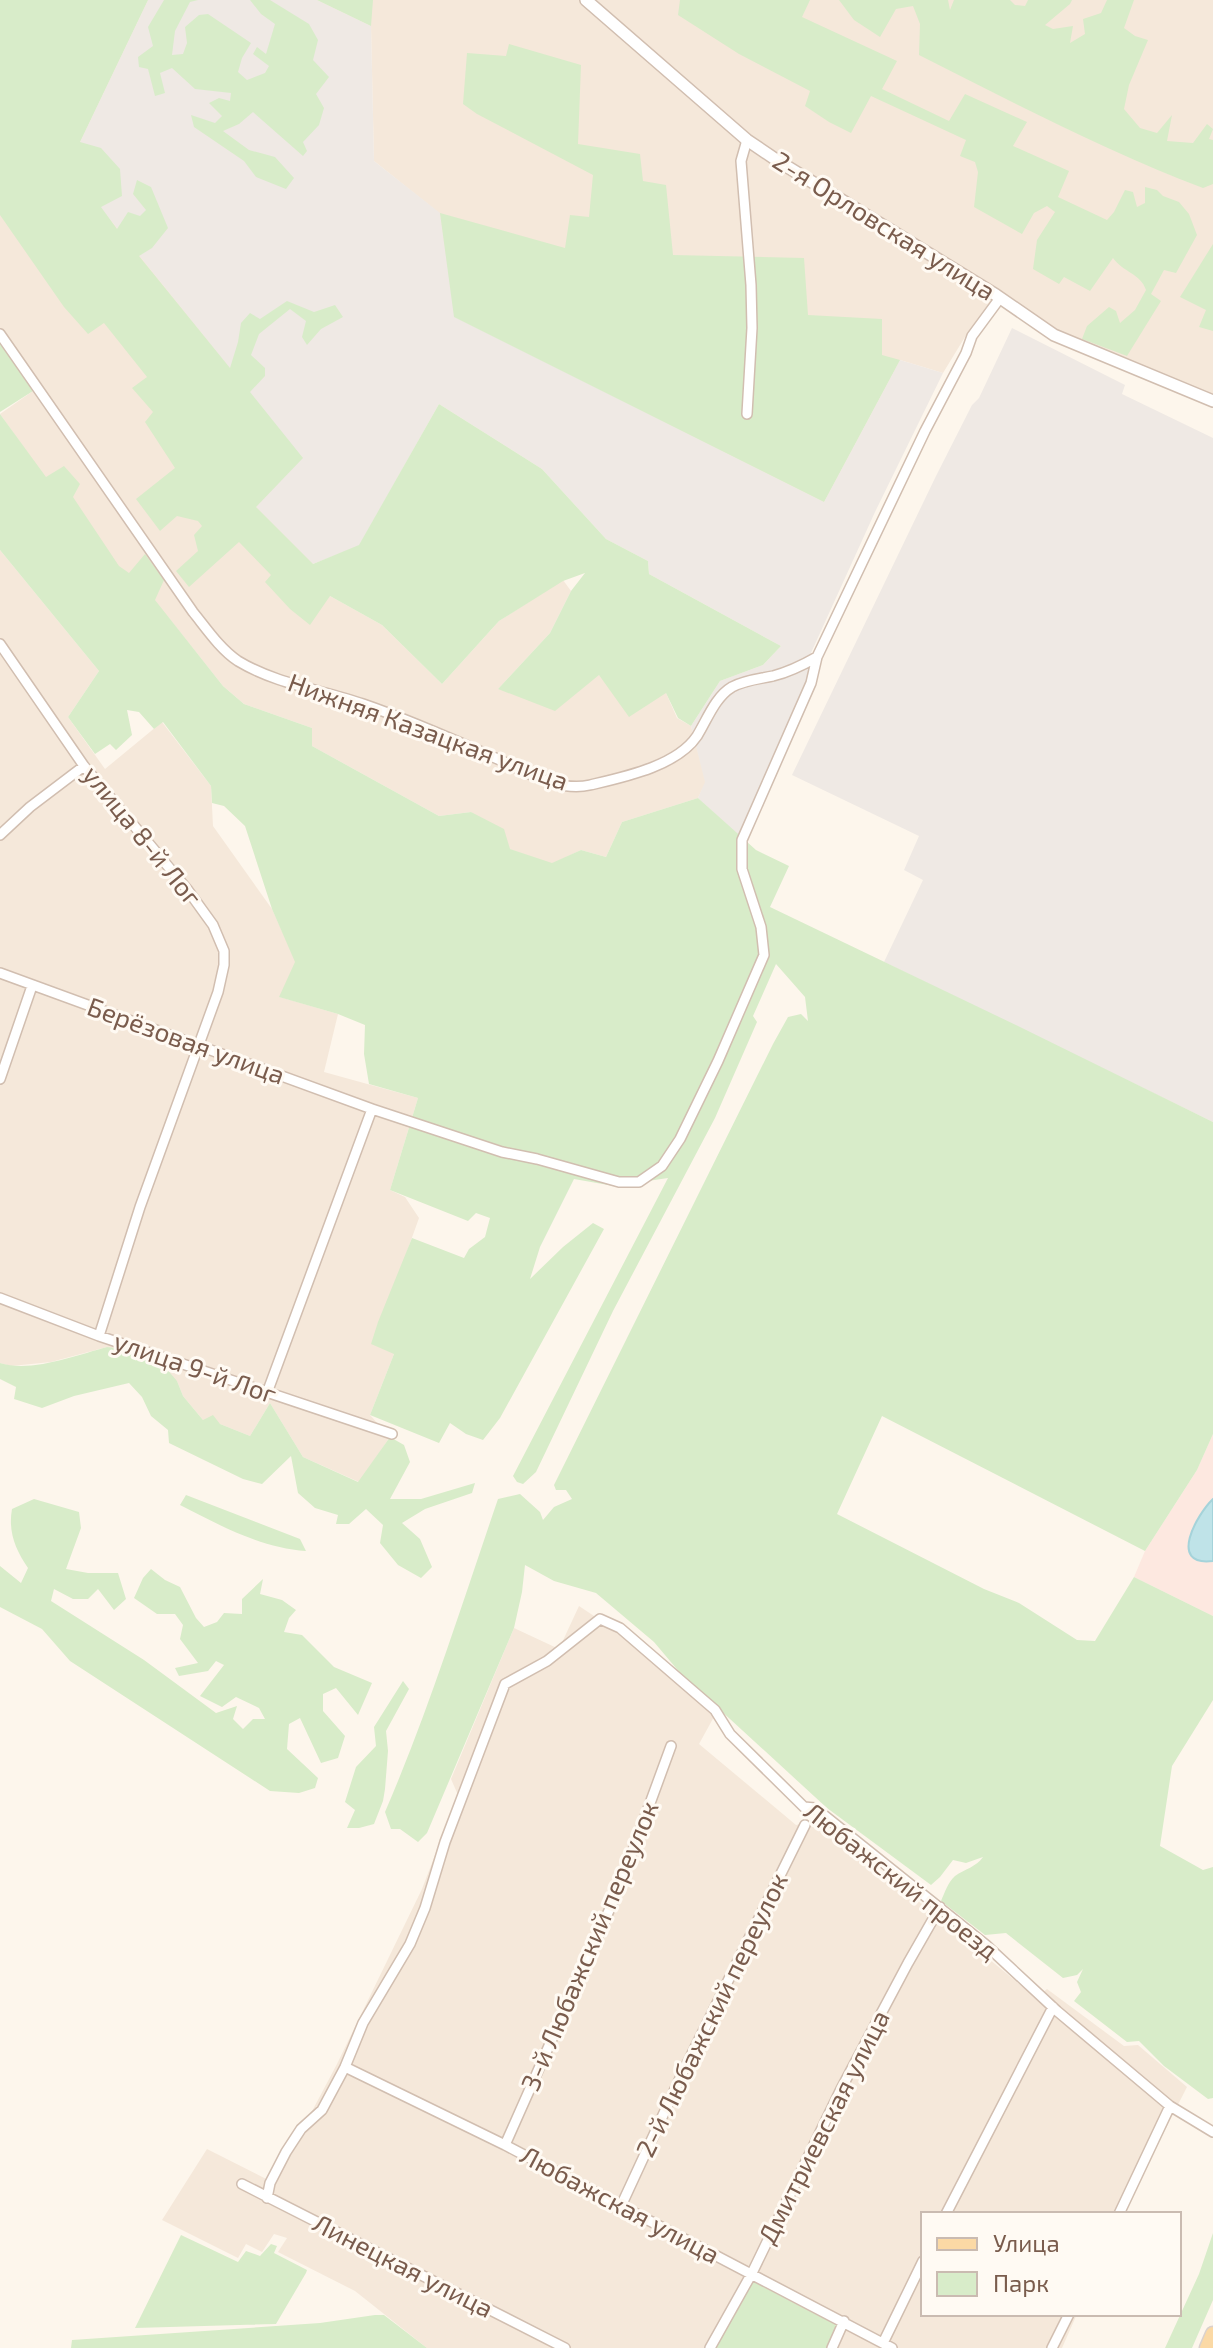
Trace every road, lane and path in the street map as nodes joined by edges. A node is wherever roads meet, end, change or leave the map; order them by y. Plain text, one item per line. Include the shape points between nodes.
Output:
1 (586, 0) edge
2 (747, 140) junction
3 (1000, 298) junction
4 (0, 334) edge
5 (1213, 401) edge
6 (747, 414) dead end
7 (0, 644) edge
8 (817, 657) junction
9 (84, 766) junction
10 (0, 835) edge
11 (0, 973) edge
12 (32, 986) junction
13 (200, 1045) junction
14 (0, 1079) edge
15 (372, 1109) junction
16 (0, 1298) edge
17 (99, 1336) junction
18 (267, 1393) junction
19 (392, 1434) dead end
20 (671, 1746) dead end
21 (805, 1825) dead end
22 (940, 1907) junction
23 (1053, 2007) junction
24 (345, 2067) junction
25 (1170, 2106) junction
26 (1213, 2132) edge
27 (505, 2145) junction
28 (242, 2184) dead end
29 (267, 2198) junction
30 (621, 2206) junction
31 (947, 2212) edge
32 (1120, 2212) edge
33 (921, 2266) edge
34 (752, 2273) junction
35 (1068, 2316) edge
36 (844, 2321) junction
37 (1213, 2334) edge
38 (550, 2345) edge
39 (887, 2346) edge
40 (565, 2348) edge
41 (710, 2348) edge
42 (832, 2348) edge
43 (1052, 2348) edge
44 (1207, 2348) edge

1 - 2 street, 2-я Орловская улица
2 - 3 street, 2-я Орловская улица
2 - 6 street via 741,161 752,299
3 - 5 street, 2-я Орловская улица via 1054,335
3 - 8 street via 972,336
4 - 8 street, Нижняя Казацкая улица via 193,612 235,659 262,674 363,704 559,785 586,786 666,762 696,738 730,688 776,676
7 - 9 street, улица 8-й Лог
8 - 15 street, Берёзовая улица via 811,683 742,840 742,869 761,927 764,955 693,1113 662,1166 639,1182 619,1182 502,1152
9 - 10 street
9 - 13 street, улица 8-й Лог via 187,889 224,951
11 - 12 street, Берёзовая улица
12 - 13 street, Берёзовая улица
12 - 14 street
13 - 15 street, Берёзовая улица
13 - 17 street, улица 8-й Лог
15 - 18 street
16 - 17 street, улица 9-й Лог
17 - 18 street, улица 9-й Лог
18 - 19 street, улица 9-й Лог
20 - 27 street, 3-й Любажский переулок via 619,1888
21 - 30 street, 2-й Любажский переулок
22 - 23 street, Любажский проезд
22 - 24 street, Любажский проезд via 815,1808 804,1807 730,1734 715,1710 620,1628 600,1619 547,1661 505,1684 410,1944 363,2023
22 - 34 street, Дмитриевская улица via 841,2089
23 - 25 street, Любажский проезд
23 - 31 street
24 - 27 street, Любажская улица
24 - 29 street via 322,2110 286,2152
25 - 26 street, Любажский проезд
25 - 32 street
27 - 30 street, Любажская улица
28 - 29 street, Линецкая улица
29 - 38 street, Линецкая улица
30 - 34 street, Любажская улица
33 - 39 street
34 - 36 street, Любажская улица
34 - 41 street, Дмитриевская улица
35 - 43 street
36 - 39 street, Любажская улица
36 - 42 street
37 - 44 main road
38 - 40 street, Линецкая улица

